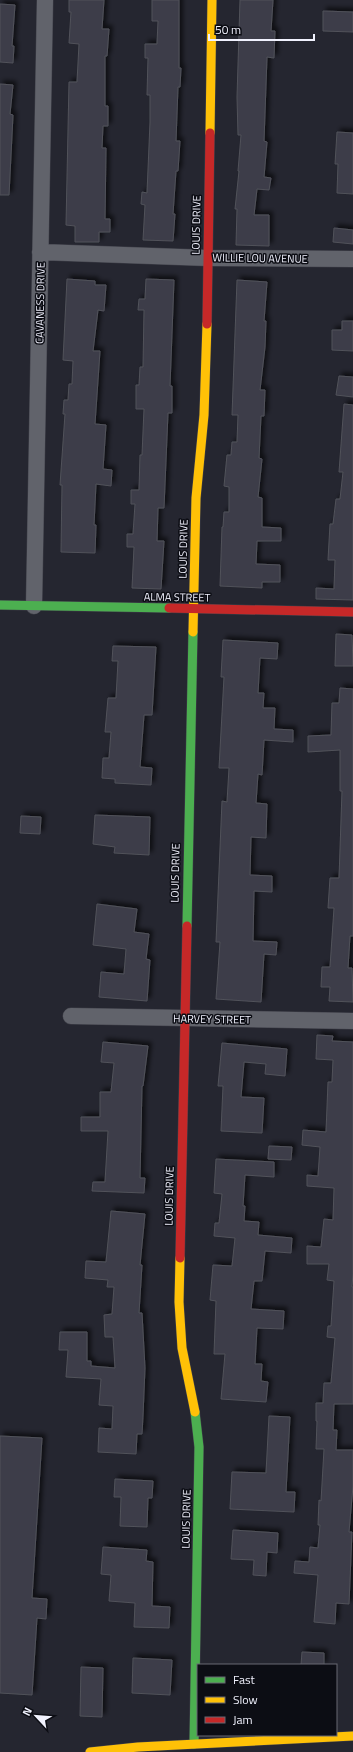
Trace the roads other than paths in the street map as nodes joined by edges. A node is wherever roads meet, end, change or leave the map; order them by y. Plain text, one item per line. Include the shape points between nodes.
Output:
1 (45, 0) edge
2 (212, 0) edge
3 (43, 252) junction
4 (208, 258) junction
5 (353, 259) edge
6 (0, 605) edge
7 (34, 606) junction
8 (194, 609) junction
9 (353, 612) edge
10 (71, 1016) dead end
11 (184, 1019) junction
12 (353, 1021) edge
13 (353, 1736) edge
14 (194, 1744) junction
15 (90, 1752) edge

1 - 3 street, CAVANESS DRIVE
2 - 4 street, LOUIS DRIVE
3 - 4 street, WILLIE LOU AVENUE
3 - 7 street, CAVANESS DRIVE
4 - 5 street, WILLIE LOU AVENUE
4 - 8 street, LOUIS DRIVE via 206,377 196,498
6 - 7 street, ALMA STREET
7 - 8 street, ALMA STREET
8 - 9 street, ALMA STREET
8 - 11 street, LOUIS DRIVE
10 - 11 street, HARVEY STREET
11 - 12 street, HARVEY STREET
11 - 14 street, LOUIS DRIVE via 179,1302 182,1348 198,1423 199,1447
13 - 14 street
14 - 15 street

